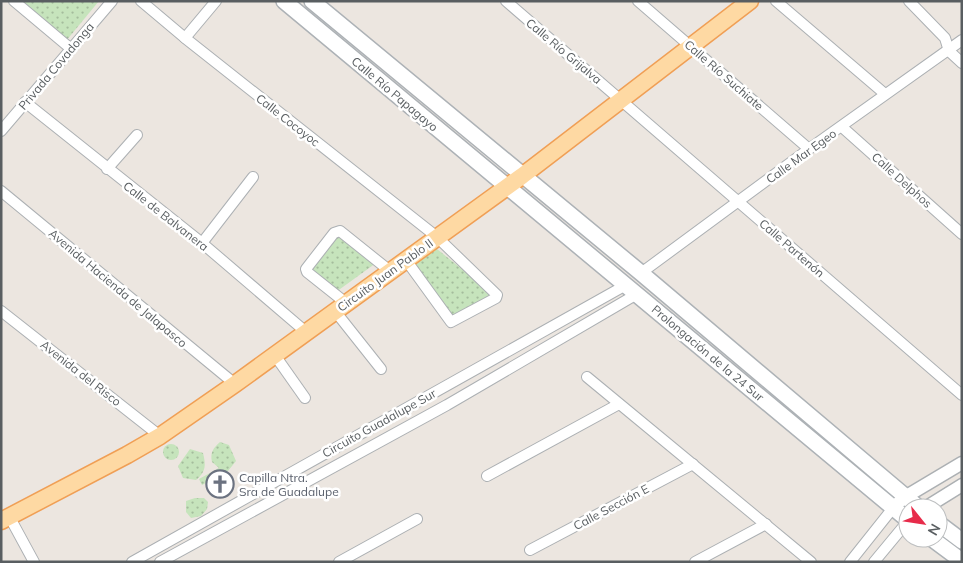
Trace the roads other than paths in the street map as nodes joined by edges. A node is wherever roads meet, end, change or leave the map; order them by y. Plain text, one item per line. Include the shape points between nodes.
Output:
1 (14, 1) edge
2 (112, 1) edge
3 (141, 1) edge
4 (216, 1) edge
5 (284, 1) edge
6 (312, 1) edge
7 (506, 1) edge
8 (638, 1) edge
9 (750, 1) edge
10 (776, 1) edge
11 (909, 1) edge
12 (185, 38) junction
13 (962, 40) edge
14 (691, 46) junction
15 (70, 48) junction
16 (949, 51) junction
17 (962, 63) edge
18 (885, 94) junction
19 (623, 100) junction
20 (25, 102) junction
21 (842, 127) junction
22 (1, 131) edge
23 (137, 135) dead end
24 (809, 149) junction
25 (107, 170) junction
26 (522, 176) junction
27 (254, 177) dead end
28 (506, 187) junction
29 (1, 191) edge
30 (738, 202) junction
31 (962, 234) edge
32 (437, 237) junction
33 (202, 243) junction
34 (406, 260) junction
35 (390, 271) junction
36 (641, 273) junction
37 (632, 289) junction
38 (341, 307) junction
39 (1, 311) edge
40 (306, 332) junction
41 (274, 354) junction
42 (381, 369) dead end
43 (475, 369) junction
44 (587, 377) dead end
45 (235, 384) junction
46 (484, 384) junction
47 (962, 395) edge
48 (305, 398) dead end
49 (619, 404) junction
50 (160, 436) junction
51 (962, 463) edge
52 (693, 464) junction
53 (301, 466) junction
54 (487, 476) dead end
55 (309, 480) junction
56 (962, 485) edge
57 (905, 497) junction
58 (941, 498) edge
59 (894, 508) junction
60 (898, 512) edge
61 (5, 519) edge
62 (417, 519) dead end
63 (766, 524) junction
64 (948, 530) edge
65 (898, 533) edge
66 (962, 541) edge
67 (945, 548) edge
68 (530, 550) dead end
69 (962, 561) edge
70 (34, 562) edge
71 (132, 562) edge
72 (160, 562) edge
73 (339, 562) edge
74 (695, 562) edge
75 (811, 562) edge
76 (850, 562) edge
77 (874, 562) edge

1 - 15 street
2 - 15 street, Privada Covadonga
3 - 12 street, Calle Cocoyoc
4 - 12 street
5 - 28 main road, Calle Río Papagayo
6 - 26 main road, Calle Río Papagayo
7 - 19 street, Calle Río Grijalva
8 - 14 street, Calle Río Suchiate
9 - 14 main road, Circuito Juan Pablo II
10 - 18 street
11 - 16 street via 946,38
12 - 32 street, Calle Cocoyoc
13 - 16 street, Calle Mar Egeo
14 - 19 main road, Circuito Juan Pablo II
14 - 24 street, Calle Río Suchiate
15 - 20 street, Privada Covadonga
16 - 17 street
16 - 18 street, Calle Mar Egeo
18 - 21 street, Calle Mar Egeo
19 - 26 main road, Circuito Juan Pablo II
19 - 30 street, Calle Partenón
20 - 22 street, Privada Covadonga
20 - 25 street, Calle de Balvanera
21 - 24 street, Calle Mar Egeo
21 - 31 street, Calle Delphos
23 - 25 street
24 - 30 street, Calle Mar Egeo
25 - 33 street, Calle de Balvanera
26 - 28 main road, Circuito Juan Pablo II
26 - 36 main road, Prolongación de la 24 Sur
27 - 33 street
28 - 32 main road, Circuito Juan Pablo II
28 - 37 main road, Prolongación de la 24 Sur
29 - 45 street, Avenida Hacienda de Jalapasco
30 - 36 street, Calle Mar Egeo
30 - 47 street, Calle Partenón
32 - 34 main road, Circuito Juan Pablo II
32 - 34 street, Calle Cocoyoc via 496,292 496,298 451,322
33 - 40 street, Calle de Balvanera
34 - 35 main road, Circuito Juan Pablo II
35 - 38 main road, Circuito Juan Pablo II
35 - 38 street via 340,231 334,233 306,269
36 - 57 main road, Prolongación de la 24 Sur
37 - 43 street, Circuito Guadalupe Sur
37 - 46 street, Circuito Guadalupe Sur
37 - 59 main road, Prolongación de la 24 Sur
38 - 40 main road, Circuito Juan Pablo II
38 - 42 street
39 - 50 street, Avenida del Risco
40 - 41 main road, Circuito Juan Pablo II
41 - 45 main road, Circuito Juan Pablo II
41 - 48 street
43 - 46 street
43 - 53 street, Circuito Guadalupe Sur
44 - 49 street
45 - 50 main road, Circuito Juan Pablo II
46 - 55 street, Circuito Guadalupe Sur
49 - 52 street
49 - 54 street
50 - 61 main road, Circuito Juan Pablo II
51 - 57 street
52 - 63 street
52 - 68 street, Calle Sección E
53 - 55 street
53 - 71 street, Circuito Guadalupe Sur
55 - 72 street, Circuito Guadalupe Sur
56 - 58 street
57 - 59 street
59 - 60 main road, Prolongación de la 24 Sur
59 - 76 street
61 - 70 street
62 - 73 street
63 - 74 street
63 - 75 street
64 - 66 main road
65 - 77 street
67 - 69 main road

